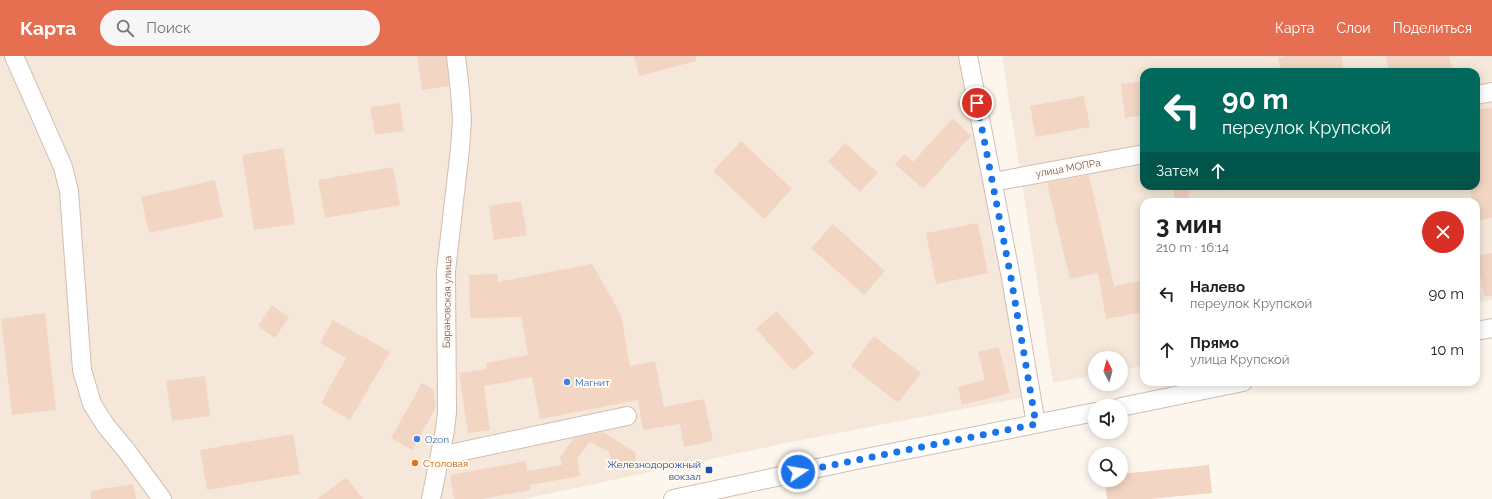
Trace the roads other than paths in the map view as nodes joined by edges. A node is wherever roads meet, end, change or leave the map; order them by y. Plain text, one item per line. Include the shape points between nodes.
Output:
1 (14, 56) edge
2 (456, 56) edge
3 (968, 56) edge
4 (1492, 92) edge
5 (1480, 94) edge
6 (1140, 155) edge
7 (993, 182) junction
8 (1492, 328) edge
9 (1480, 330) edge
10 (1223, 386) edge
11 (1128, 406) edge
12 (1088, 413) edge
13 (627, 416) dead end
14 (1036, 424) junction
15 (440, 456) junction
16 (162, 499) edge
17 (431, 499) edge
18 (672, 499) edge

1 - 16 street via 64,167 69,191 82,370 92,404
2 - 15 street, Барановская улица via 462,120 446,271 447,412
3 - 7 street
4 - 5 street
6 - 7 street, улица МОПРа
7 - 14 street
8 - 9 street
10 - 11 street
12 - 14 street
13 - 15 street
14 - 18 street
15 - 17 street, Барановская улица

